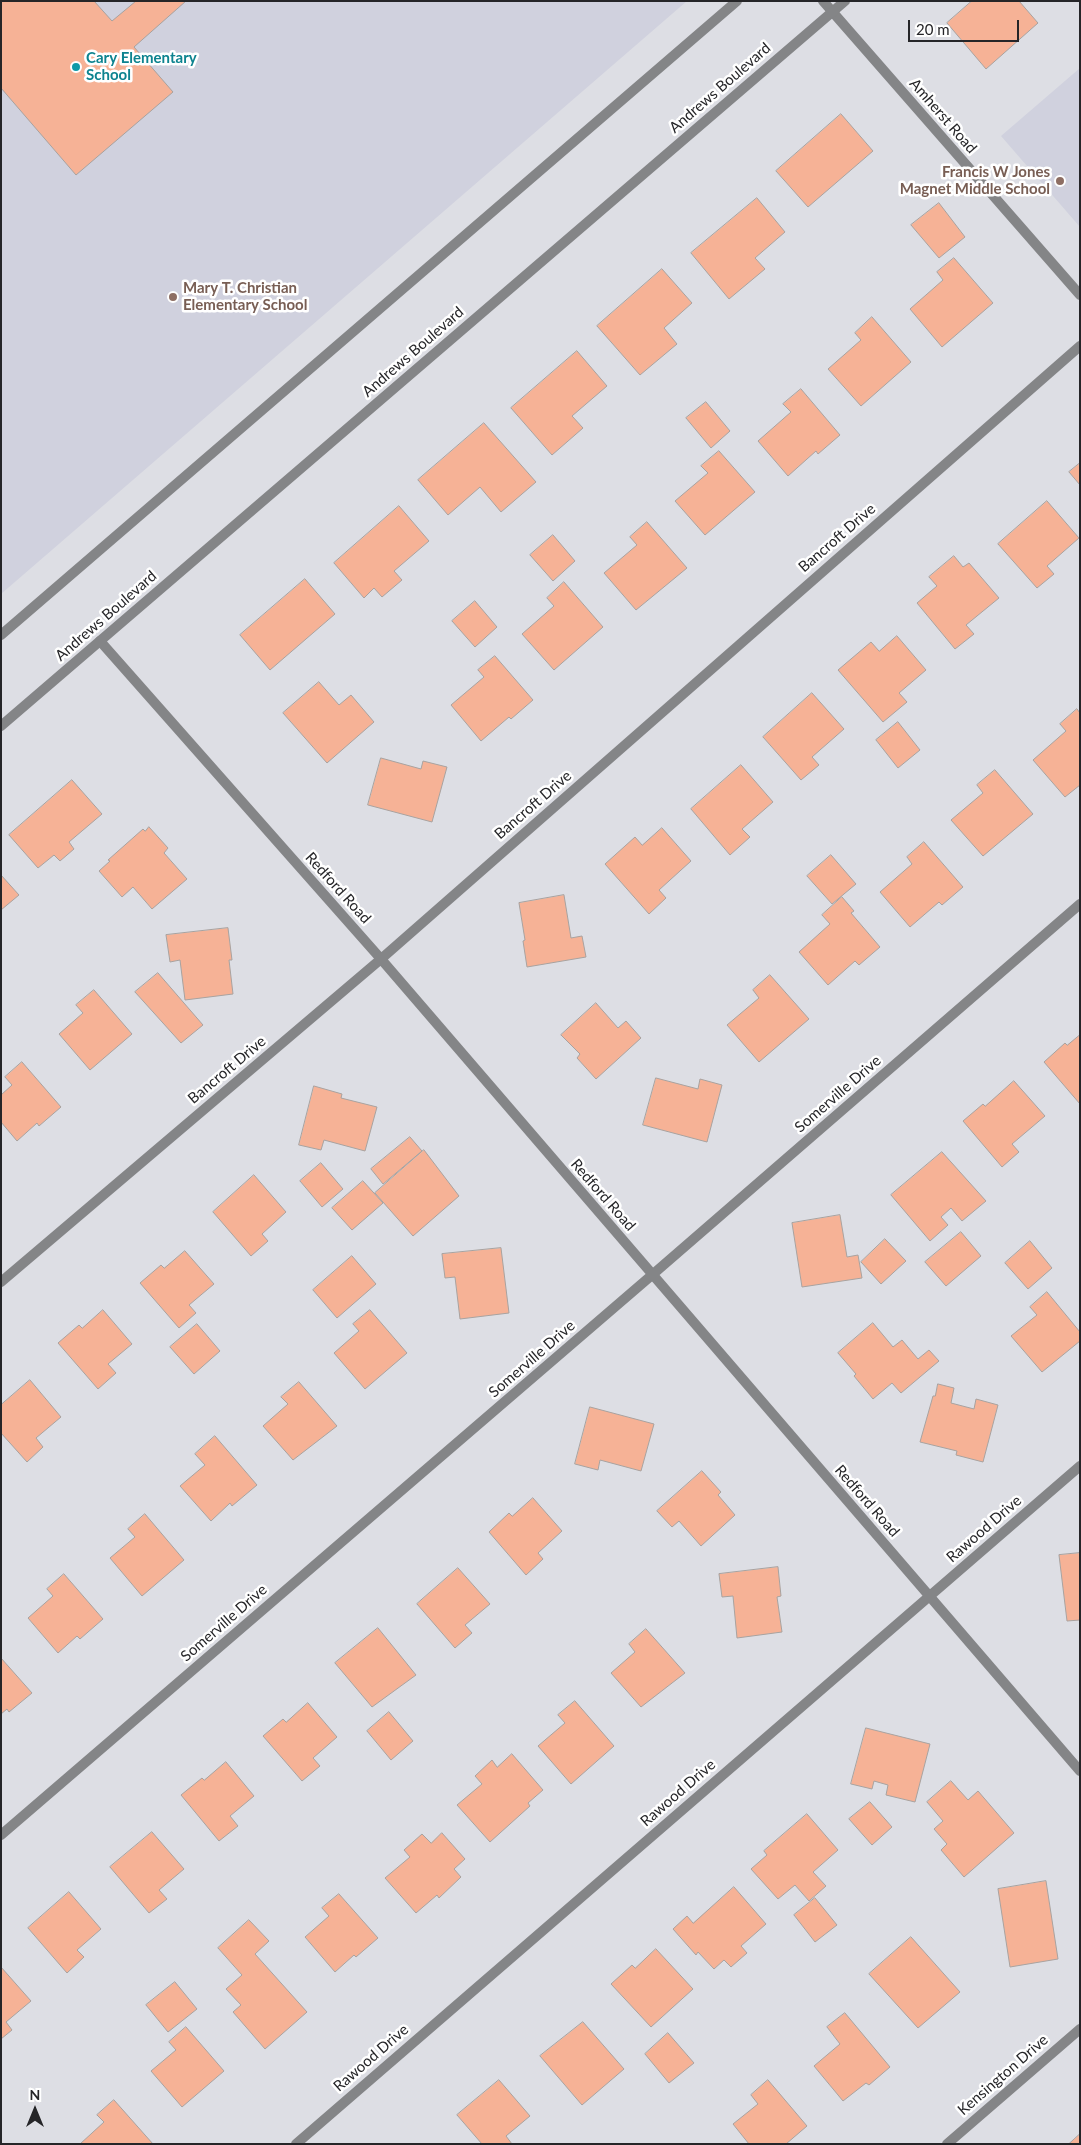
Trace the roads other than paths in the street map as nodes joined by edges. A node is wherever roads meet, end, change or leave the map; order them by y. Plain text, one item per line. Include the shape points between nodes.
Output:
1 (736, 1) edge
2 (823, 1) edge
3 (845, 1) edge
4 (832, 12) junction
5 (1080, 295) edge
6 (1080, 346) edge
7 (1, 635) edge
8 (100, 641) junction
9 (1, 726) edge
10 (1080, 904) edge
11 (381, 958) junction
12 (652, 1275) junction
13 (1, 1282) edge
14 (1080, 1466) edge
15 (929, 1596) junction
16 (1080, 1771) edge
17 (1, 1835) edge
18 (1080, 2029) edge
19 (296, 2144) edge
20 (947, 2144) edge

1 - 7 street
2 - 4 street, Amherst Road
3 - 4 street, Andrews Boulevard
4 - 5 street, Amherst Road
4 - 8 street, Andrews Boulevard
6 - 11 street, Bancroft Drive
8 - 9 street, Andrews Boulevard
8 - 11 street, Redford Road
10 - 12 street, Somerville Drive
11 - 12 street, Redford Road
11 - 13 street, Bancroft Drive
12 - 15 street, Redford Road
12 - 17 street, Somerville Drive
14 - 15 street, Rawood Drive
15 - 16 street, Redford Road
15 - 19 street, Rawood Drive
18 - 20 street, Kensington Drive

